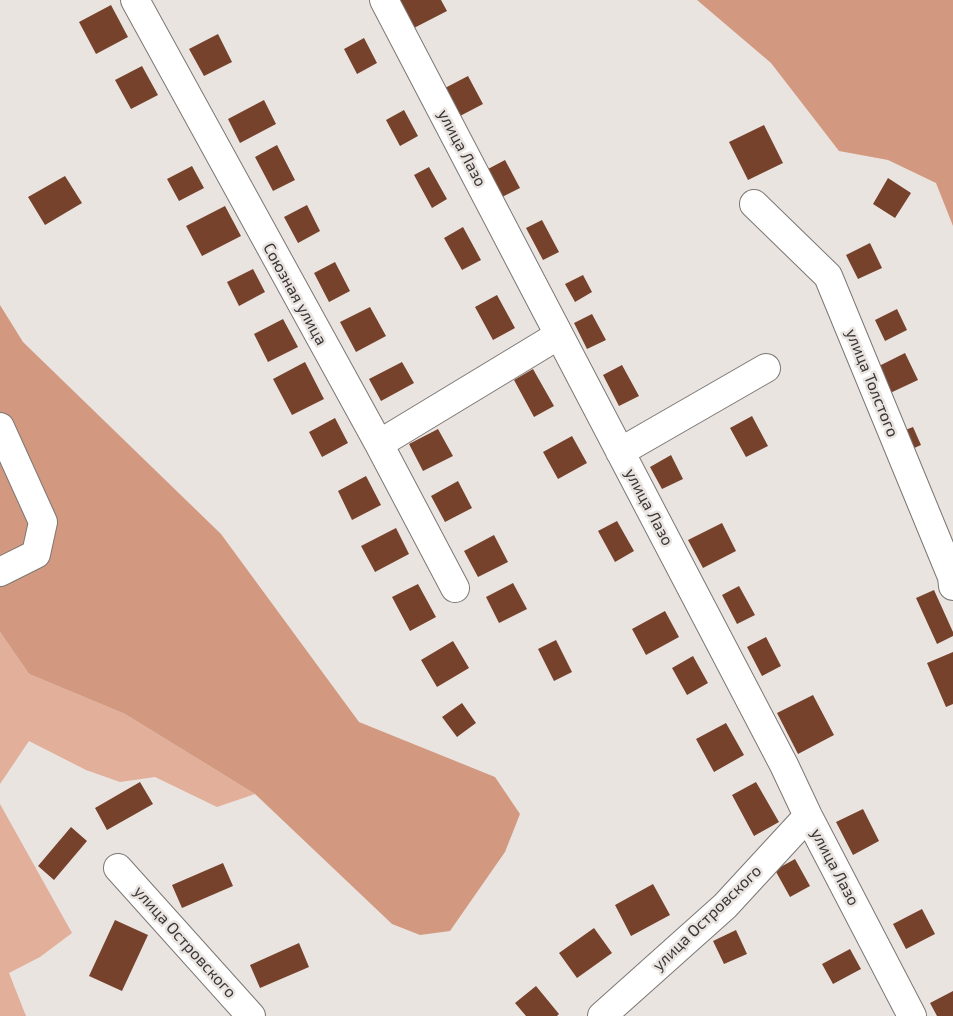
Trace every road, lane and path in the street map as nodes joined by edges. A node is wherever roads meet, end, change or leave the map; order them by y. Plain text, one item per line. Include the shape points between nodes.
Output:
1 (134, 0) edge
2 (384, 0) edge
3 (754, 204) dead end
4 (559, 335) junction
5 (766, 368) dead end
6 (0, 427) edge
7 (379, 444) junction
8 (620, 452) junction
9 (0, 572) edge
10 (953, 586) edge
11 (455, 588) dead end
12 (808, 816) junction
13 (118, 868) dead end
14 (251, 1016) edge
15 (602, 1016) edge
16 (912, 1016) edge

1 - 7 street, Союзная улица
2 - 4 street, улица Лазо
3 - 10 street, улица Толстого via 828,276
4 - 7 street
4 - 8 street, улица Лазо
5 - 8 street
6 - 9 street via 43,522 36,554
7 - 11 street, Союзная улица
8 - 12 street, улица Лазо
12 - 15 street, улица Островского via 725,906
12 - 16 street, улица Лазо
13 - 14 street, улица Островского

